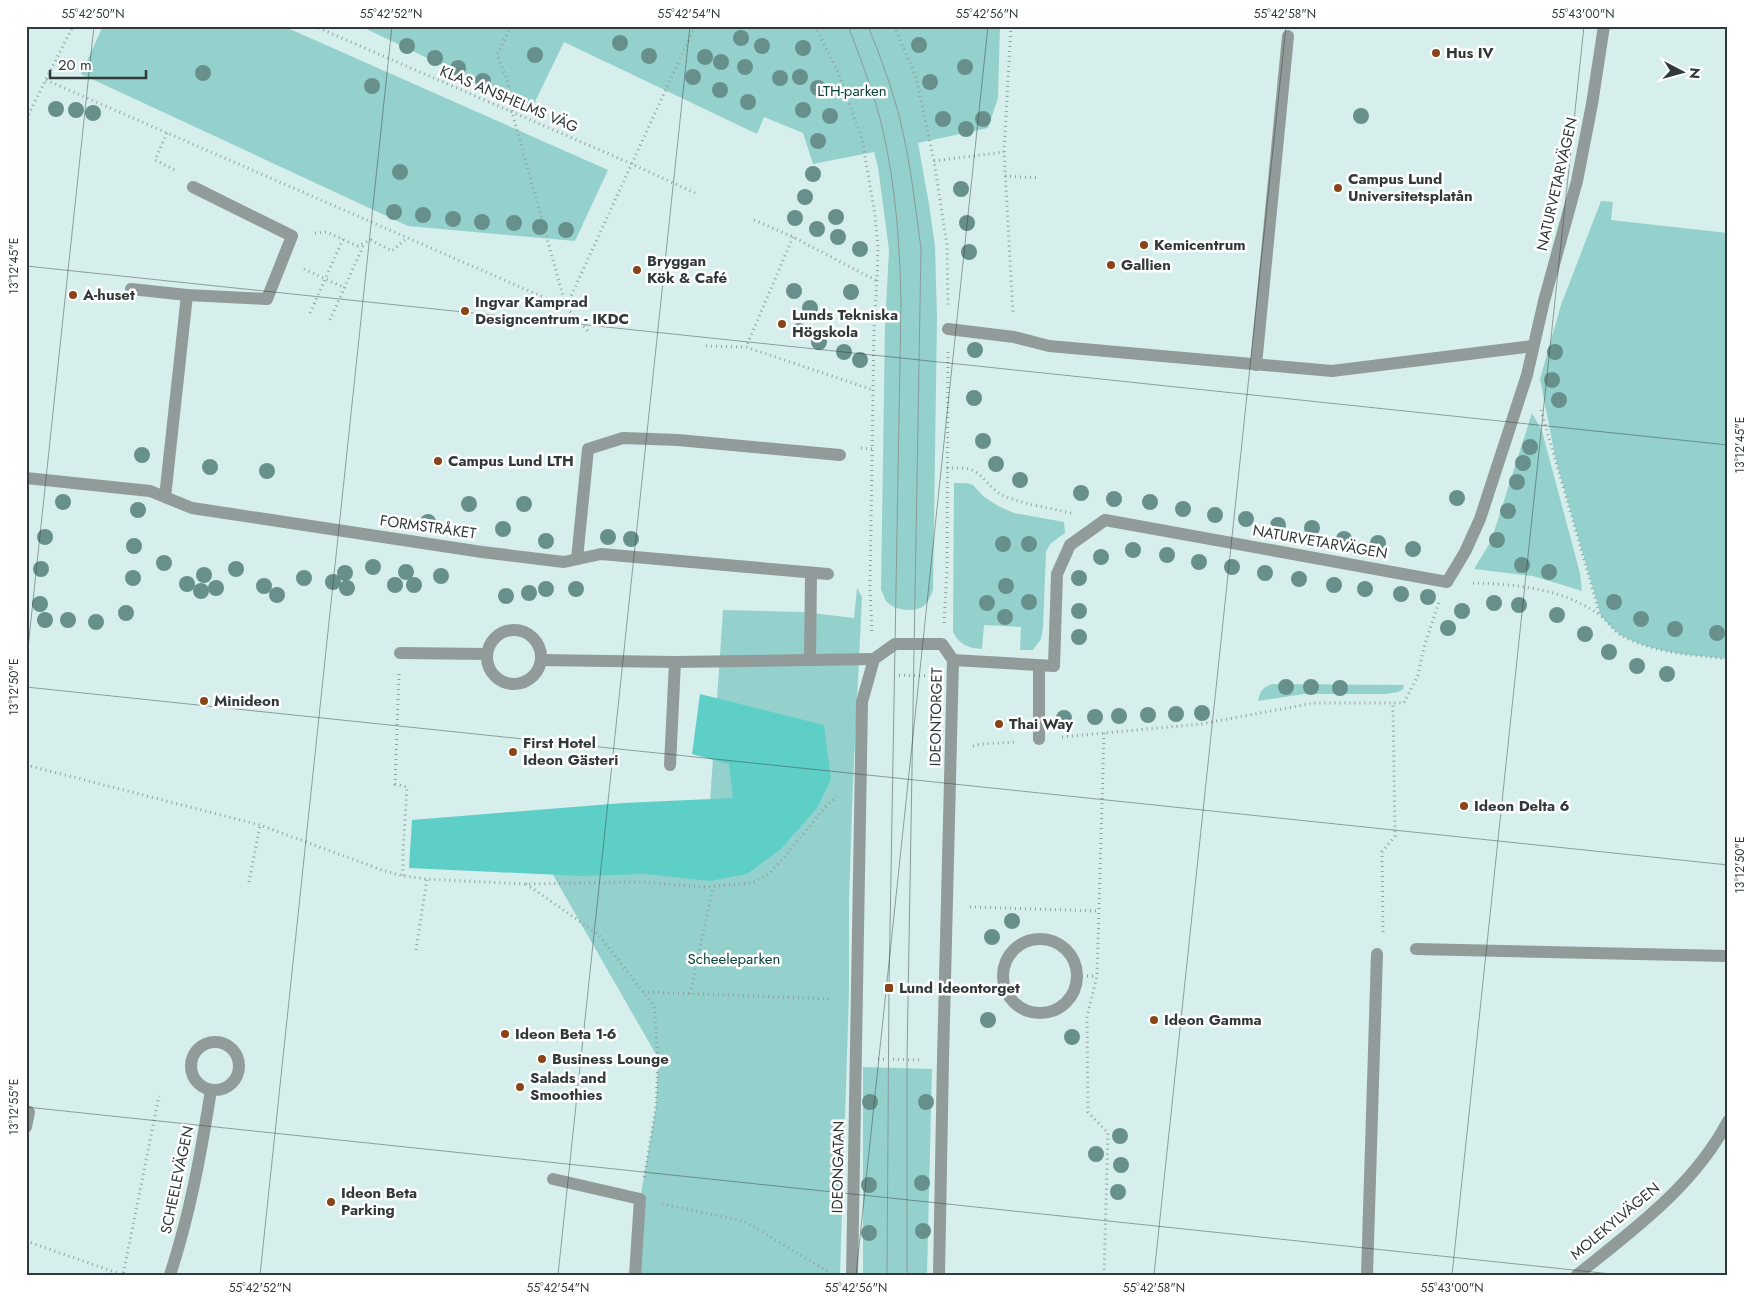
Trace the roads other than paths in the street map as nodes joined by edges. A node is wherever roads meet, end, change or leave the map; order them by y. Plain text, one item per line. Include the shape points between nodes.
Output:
1 (1604, 26) edge
2 (1288, 36) dead end
3 (193, 187) dead end
4 (132, 289) dead end
5 (187, 295) junction
6 (948, 329) dead end
7 (1533, 346) junction
8 (1256, 365) junction
9 (840, 455) dead end
10 (26, 478) edge
11 (165, 497) junction
12 (577, 559) junction
13 (811, 572) junction
14 (828, 574) dead end
15 (400, 652) road end
16 (487, 654) junction
17 (874, 659) junction
18 (541, 660) junction
19 (810, 660) junction
20 (953, 660) junction
21 (675, 662) junction
22 (1038, 666) junction
23 (1040, 739) road end
24 (670, 765) dead end
25 (1416, 949) dead end
26 (1377, 954) road end
27 (1728, 956) edge
28 (1077, 976) joint
29 (211, 1090) dead end
30 (30, 1112) dead end
31 (1728, 1121) edge
32 (26, 1127) edge
33 (553, 1180) dead end
34 (170, 1275) edge
35 (636, 1275) edge
36 (852, 1275) edge
37 (939, 1275) edge
38 (1367, 1275) edge
39 (1577, 1275) edge

1 - 7 street, NATURVETARVÄGEN via 1576,181
2 - 8 street
3 - 5 street via 292,236 267,299
4 - 5 street
5 - 11 street
6 - 8 street via 1014,337 1049,346
7 - 8 street via 1332,371
7 - 22 street, NATURVETARVÄGEN via 1527,375 1480,519 1446,582 1105,520 1070,545 1057,574 1054,666
9 - 12 street via 623,438 588,449
10 - 11 street, FORMSTRÅKET via 150,491
11 - 12 street, FORMSTRÅKET via 202,510 482,552 564,562
12 - 13 street, FORMSTRÅKET via 601,554
13 - 14 street, FORMSTRÅKET
13 - 19 street
15 - 16 street
16 - 18 street via 492,672 507,683 528,680 535,674
16 - 18 street via 496,636 515,630 524,631 537,642
17 - 19 street
17 - 20 street, IDEONTORGET via 895,644 942,644
17 - 36 street, IDEONGATAN via 862,702
18 - 21 street
19 - 21 street
20 - 22 street
20 - 37 street, IDEONTORGET
21 - 24 street
22 - 23 street
25 - 27 street
26 - 38 street
28 - 28 street via 1076,987 1066,1002 1053,1011 1041,1013 1022,1009 1014,1003 1007,995 1002,976 1014,948 1042,938 1058,944 1070,954
29 - 34 street, SCHEELEVÄGEN via 196,1178
30 - 32 street
31 - 39 street, MOLEKYLVÄGEN via 1699,1165 1656,1212
33 - 35 street via 640,1199

